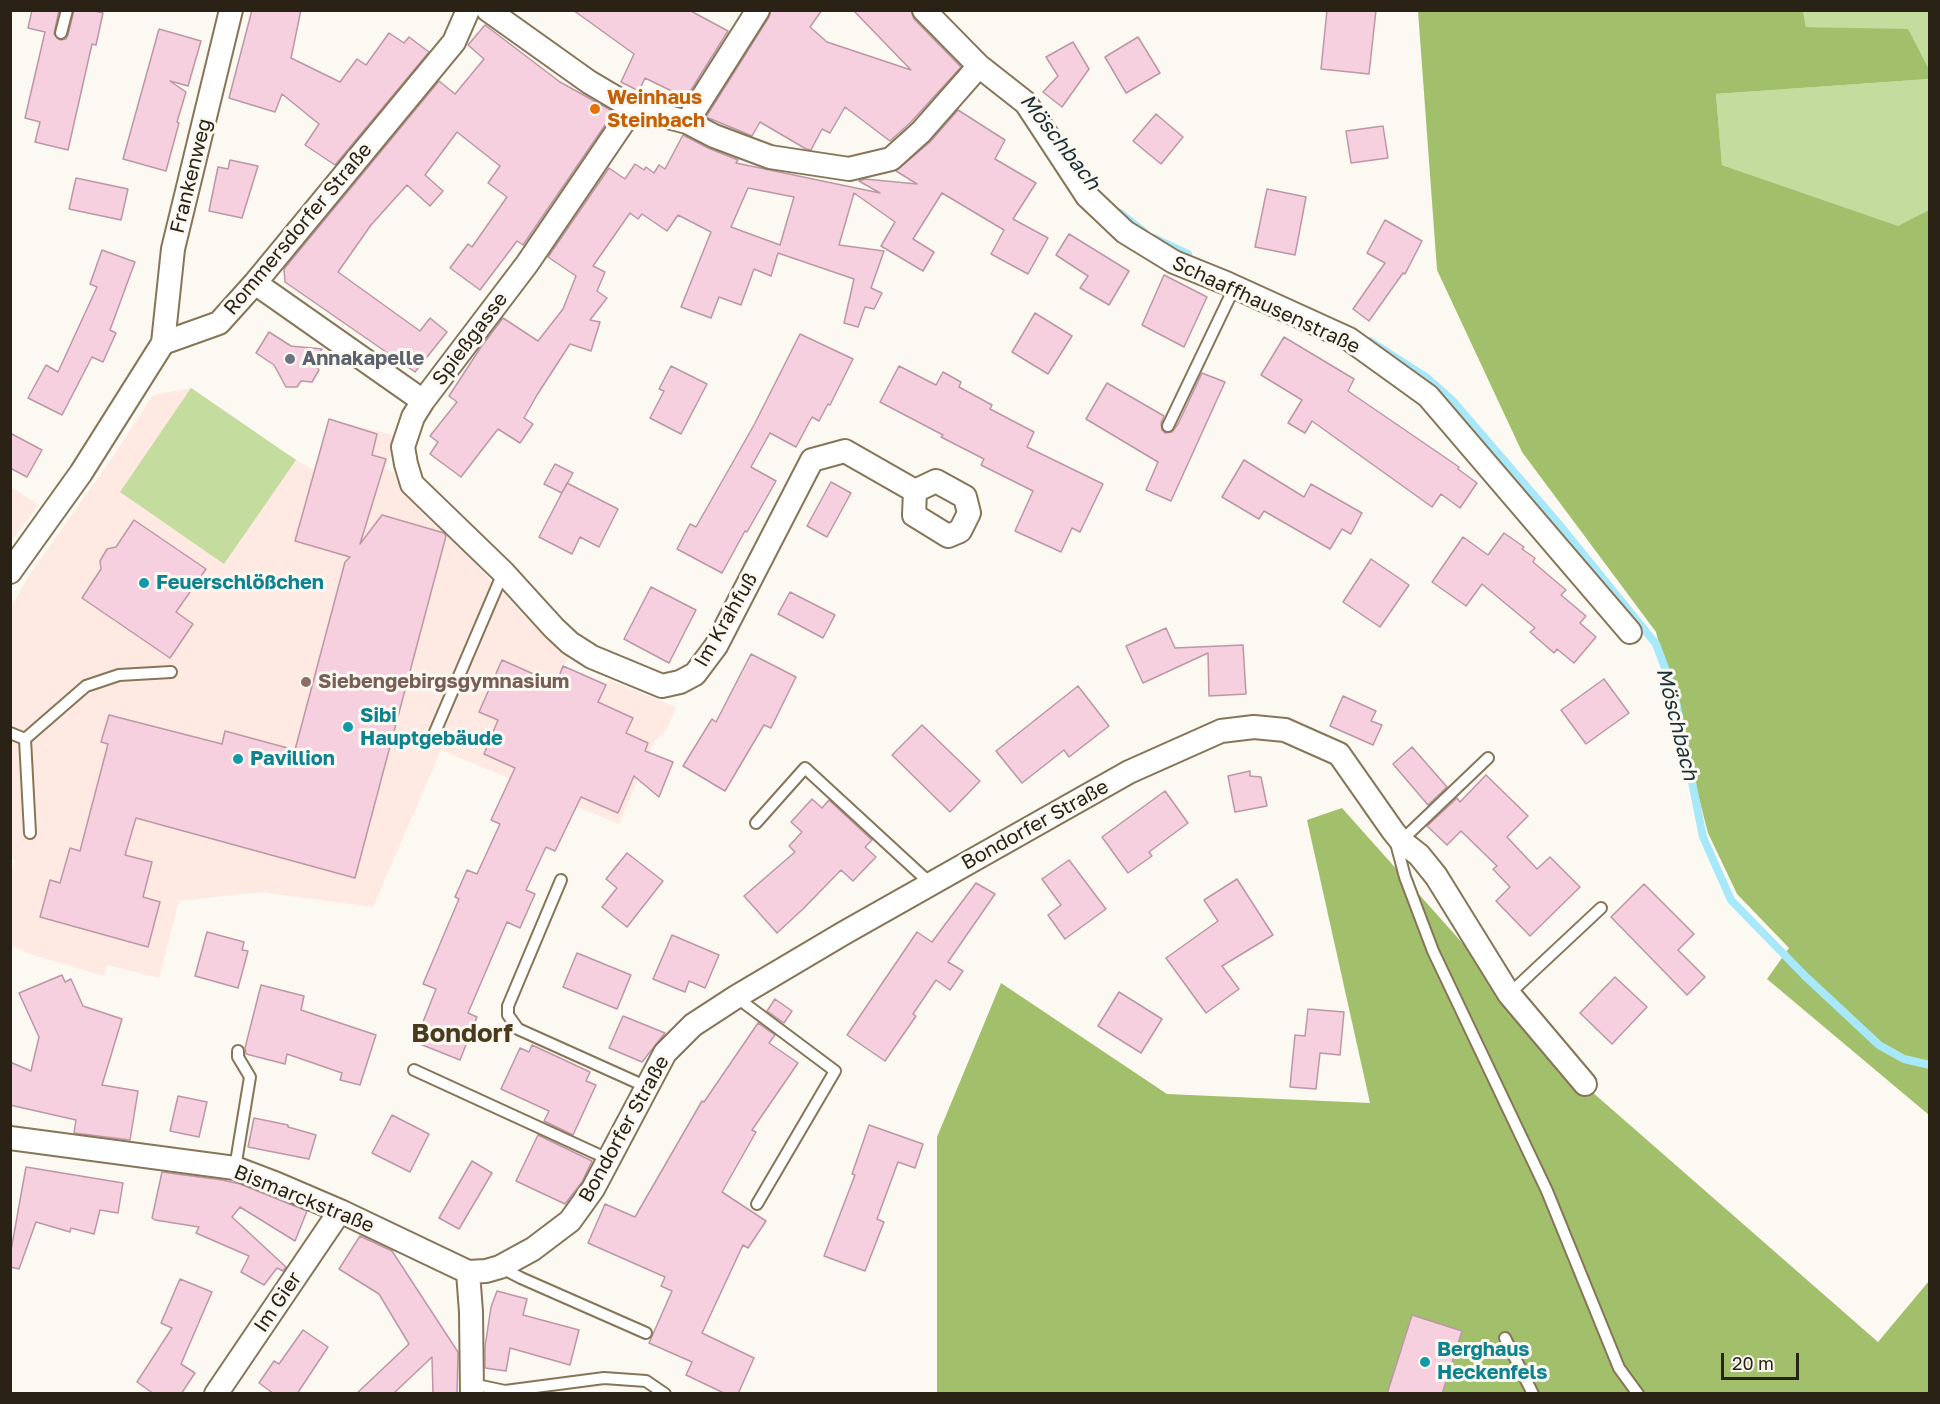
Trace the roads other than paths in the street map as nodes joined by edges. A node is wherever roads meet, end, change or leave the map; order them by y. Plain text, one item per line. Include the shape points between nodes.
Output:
1 (67, 10) edge
2 (231, 10) edge
3 (468, 10) edge
4 (488, 10) edge
5 (758, 10) edge
6 (924, 10) edge
7 (61, 33) dead end
8 (979, 66) junction
9 (633, 108) junction
10 (687, 122) junction
11 (255, 284) junction
12 (1235, 286) junction
13 (163, 343) junction
14 (423, 401) junction
15 (1168, 426) dead end
16 (915, 491) dead end
17 (10, 572) edge
18 (503, 572) junction
19 (1630, 632) dead end
20 (171, 672) dead end
21 (435, 732) dead end
22 (10, 734) edge
23 (26, 739) junction
24 (1488, 758) dead end
25 (756, 823) dead end
26 (30, 833) dead end
27 (1397, 836) junction
28 (561, 880) dead end
29 (931, 884) junction
30 (1601, 908) dead end
31 (1509, 994) junction
32 (736, 997) junction
33 (238, 1051) dead end
34 (414, 1070) dead end
35 (1585, 1084) dead end
36 (647, 1087) junction
37 (10, 1138) edge
38 (608, 1159) junction
39 (235, 1168) junction
40 (757, 1204) dead end
41 (340, 1212) junction
42 (500, 1266) junction
43 (468, 1272) junction
44 (646, 1332) dead end
45 (1505, 1338) dead end
46 (472, 1389) edge
47 (216, 1394) edge
48 (665, 1394) edge
49 (1533, 1394) edge
50 (1638, 1394) edge

1 - 7 lane
2 - 13 street, Frankenweg via 173,249
3 - 11 street, Rommersdorfer Straße via 454,42
4 - 9 street via 589,82
5 - 10 street
6 - 8 street, Schaaffhausenstraße
8 - 10 street via 921,132 891,159 849,170 770,157
8 - 12 street, Schaaffhausenstraße via 1026,103 1087,196 1125,232 1174,262
9 - 10 street
9 - 14 street, Spießgasse via 527,264
11 - 13 street, Rommersdorfer Straße via 219,323
11 - 14 street, Spießgasse
12 - 15 lane
12 - 19 street, Schaaffhausenstraße via 1349,339 1428,396
13 - 17 street via 81,473
14 - 18 street, Im Krahfuß via 403,447 412,484
16 - 18 street, Im Krahfuß via 845,451 812,460 716,646 695,674 662,686 592,657 570,643
18 - 21 lane
20 - 23 lane via 119,675 86,686
22 - 23 lane
23 - 26 lane
24 - 27 lane
25 - 29 lane via 805,768
27 - 29 street, Bondorfer Straße via 1339,754 1285,730 1254,727 1221,731 1129,772
27 - 31 street, Bondorfer Straße via 1437,876
27 - 50 lane via 1405,877 1433,951 1547,1191 1619,1368
28 - 36 lane via 508,1006 508,1015 518,1029
29 - 32 street, Bondorfer Straße
30 - 31 lane
31 - 35 street, Bondorfer Straße
32 - 36 street, Bondorfer Straße via 693,1024 665,1053
32 - 40 lane via 835,1071
33 - 39 lane via 250,1077
34 - 38 lane
36 - 38 street, Bondorfer Straße
37 - 39 street, Bismarckstraße
38 - 42 street, Bondorfer Straße via 570,1221 533,1249
39 - 41 street, Bismarckstraße
41 - 43 street, Bismarckstraße
41 - 47 street, Im Gier
42 - 43 street, Bondorfer Straße via 486,1272
42 - 44 lane
43 - 46 street
45 - 49 lane
46 - 48 lane via 505,1391 604,1378 645,1382

